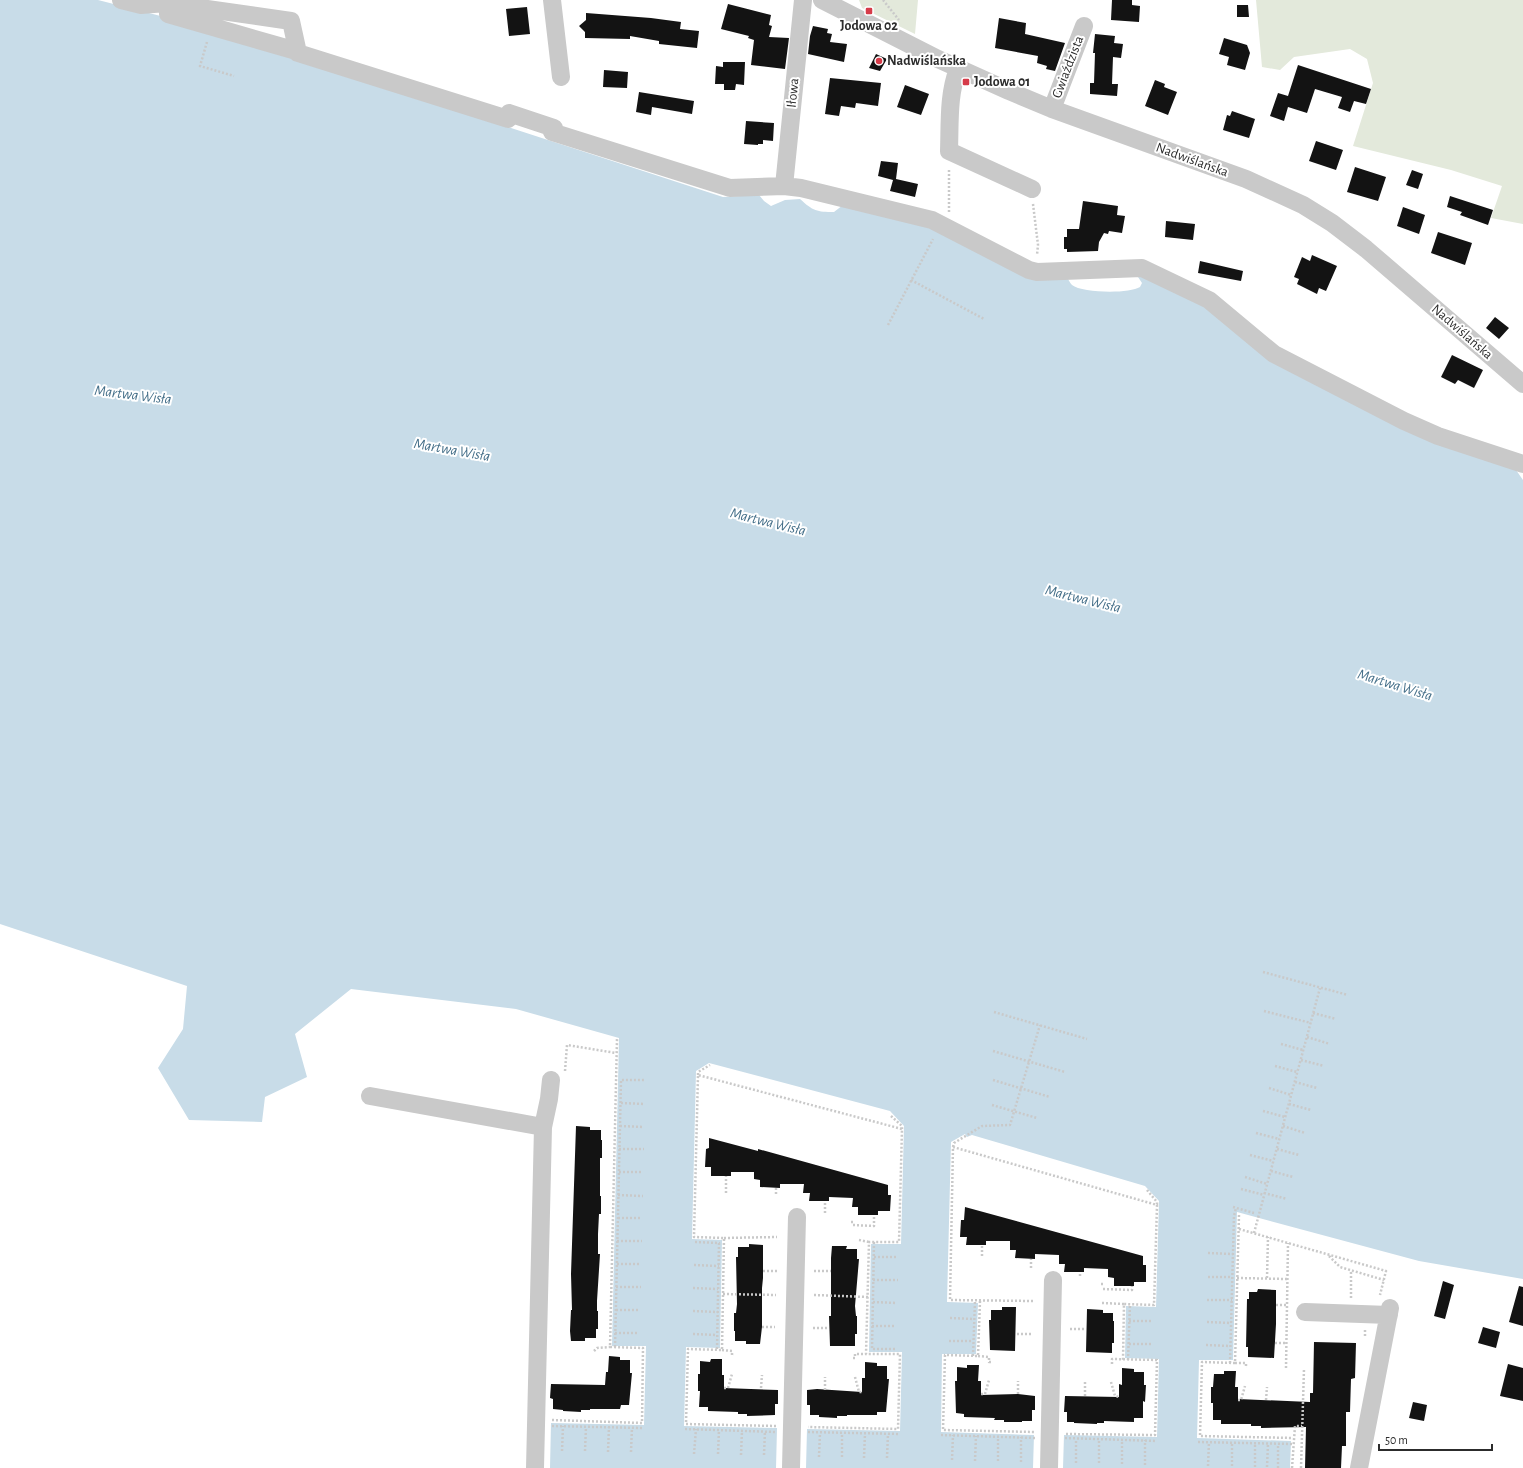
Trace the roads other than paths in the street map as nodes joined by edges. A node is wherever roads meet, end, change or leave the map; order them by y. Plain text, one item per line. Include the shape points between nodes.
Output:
1 (121, 0) edge
2 (552, 0) edge
3 (803, 0) edge
4 (822, 0) edge
5 (844, 5) edge
6 (168, 14) dead end
7 (1084, 26) dead end
8 (293, 50) dead end
9 (958, 69) junction
10 (561, 77) dead end
11 (1052, 109) junction
12 (784, 186) junction
13 (1032, 189) road end
14 (1523, 384) edge
15 (1523, 464) edge
16 (558, 1078) road end
17 (370, 1096) dead end
18 (543, 1127) junction
19 (797, 1217) dead end
20 (1053, 1280) dead end
21 (1305, 1312) dead end
22 (535, 1468) edge
23 (791, 1468) edge
24 (1048, 1468) edge
25 (1359, 1468) edge

1 - 12 street via 141,5 166,3 291,21 298,53 508,119 510,113 554,128 552,132 730,188
2 - 10 street
3 - 12 street, Iłowa
4 - 5 street, Nadwiślańska
5 - 9 street, Nadwiślańska
6 - 8 street
7 - 11 street, Gwiaździsta
9 - 11 street, Nadwiślańska
9 - 13 street via 951,99 949,151
11 - 14 street, Nadwiślańska via 1246,179 1317,213 1366,249
12 - 15 street via 932,220 1029,270 1142,268 1209,300 1274,354 1438,436
16 - 18 street via 549,1099
17 - 18 street
18 - 22 street
19 - 23 street
20 - 24 street
21 - 25 street via 1389,1311

